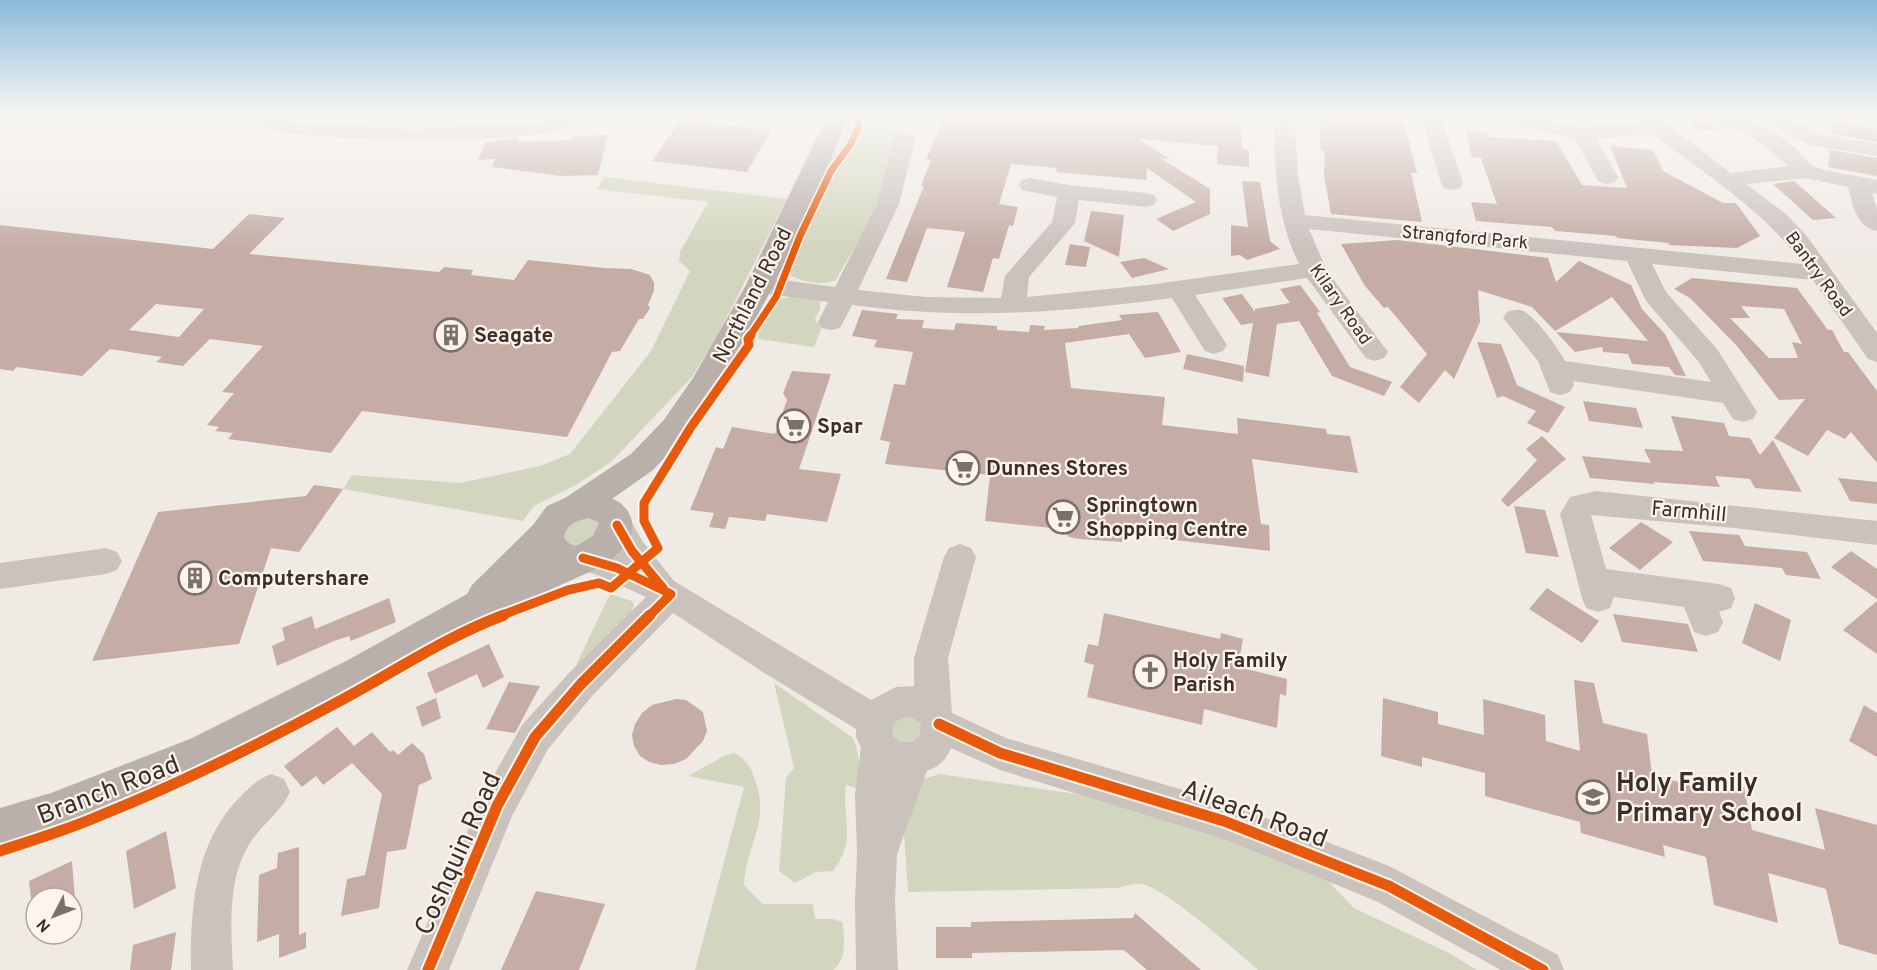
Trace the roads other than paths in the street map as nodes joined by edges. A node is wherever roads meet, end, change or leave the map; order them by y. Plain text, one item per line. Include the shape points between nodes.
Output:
1 (819, 159) edge
2 (899, 159) edge
3 (1286, 159) edge
4 (1444, 159) edge
5 (1597, 159) edge
6 (1700, 159) edge
7 (1796, 159) edge
8 (1805, 171) junction
9 (1607, 177) dead end
10 (1728, 180) junction
11 (1452, 183) dead end
12 (1030, 185) dead end
13 (1867, 185) edge
14 (1069, 192) junction
15 (1146, 200) dead end
16 (1295, 221) junction
17 (1877, 224) edge
18 (1635, 253) junction
19 (1314, 269) junction
20 (1819, 273) junction
21 (760, 285) junction
22 (1180, 290) junction
23 (843, 295) junction
24 (1013, 304) junction
25 (831, 322) dead end
26 (1515, 327) dead end
27 (1214, 336) dead end
28 (1375, 352) dead end
29 (1877, 353) edge
30 (642, 462) junction
31 (577, 506) junction
32 (616, 521) junction
33 (1877, 533) edge
34 (546, 534) junction
35 (960, 557) dead end
36 (582, 558) junction
37 (106, 561) dead end
38 (0, 576) edge
39 (668, 592) junction
40 (1707, 605) dead end
41 (468, 610) junction
42 (909, 730) junction
43 (271, 792) dead end
44 (0, 830) edge
45 (212, 970) edge
46 (428, 970) edge
47 (877, 970) edge
48 (1544, 970) edge

1 - 21 main road, Northland Road
2 - 23 street via 888,204
3 - 16 street, Kilary Road
4 - 11 street
5 - 9 street
6 - 10 street, Bantry Road
7 - 8 street
8 - 10 street
8 - 13 street
10 - 20 street, Bantry Road via 1785,226
12 - 14 street
13 - 17 street via 1867,214
14 - 15 street
14 - 24 street via 1063,223 1017,276
16 - 18 street, Strangford Park
16 - 19 street, Kilary Road
18 - 20 street, Strangford Park
18 - 26 street via 1655,295 1708,355 1738,403 1701,391 1558,377 1550,358
19 - 22 street
19 - 28 street, Kilary Road
20 - 29 street, Bantry Road
21 - 23 street
21 - 30 main road, Northland Road via 705,384 674,429
22 - 24 street via 1106,300
22 - 27 street
23 - 24 street via 949,307
23 - 25 street
30 - 31 main road, Northland Road
30 - 32 main road, Northland Road
31 - 32 main road via 600,506
31 - 34 main road via 556,517
32 - 36 main road via 616,534 610,543 602,551
32 - 39 street via 633,551
33 - 40 street, Farmhill via 1734,516 1596,503 1581,505 1575,514 1596,589
34 - 36 main road via 546,543 559,556
34 - 41 main road, Branch Road
35 - 42 street
36 - 39 street via 617,568
36 - 41 main road, Branch Road
37 - 38 street
39 - 42 street via 769,657
39 - 46 street, Coshquin Road via 535,737 497,806
41 - 44 main road, Branch Road via 359,674 204,752
42 - 47 street via 877,854
42 - 48 street, Aileach Road via 1224,820 1378,881
43 - 45 street via 234,832 220,865 212,904

